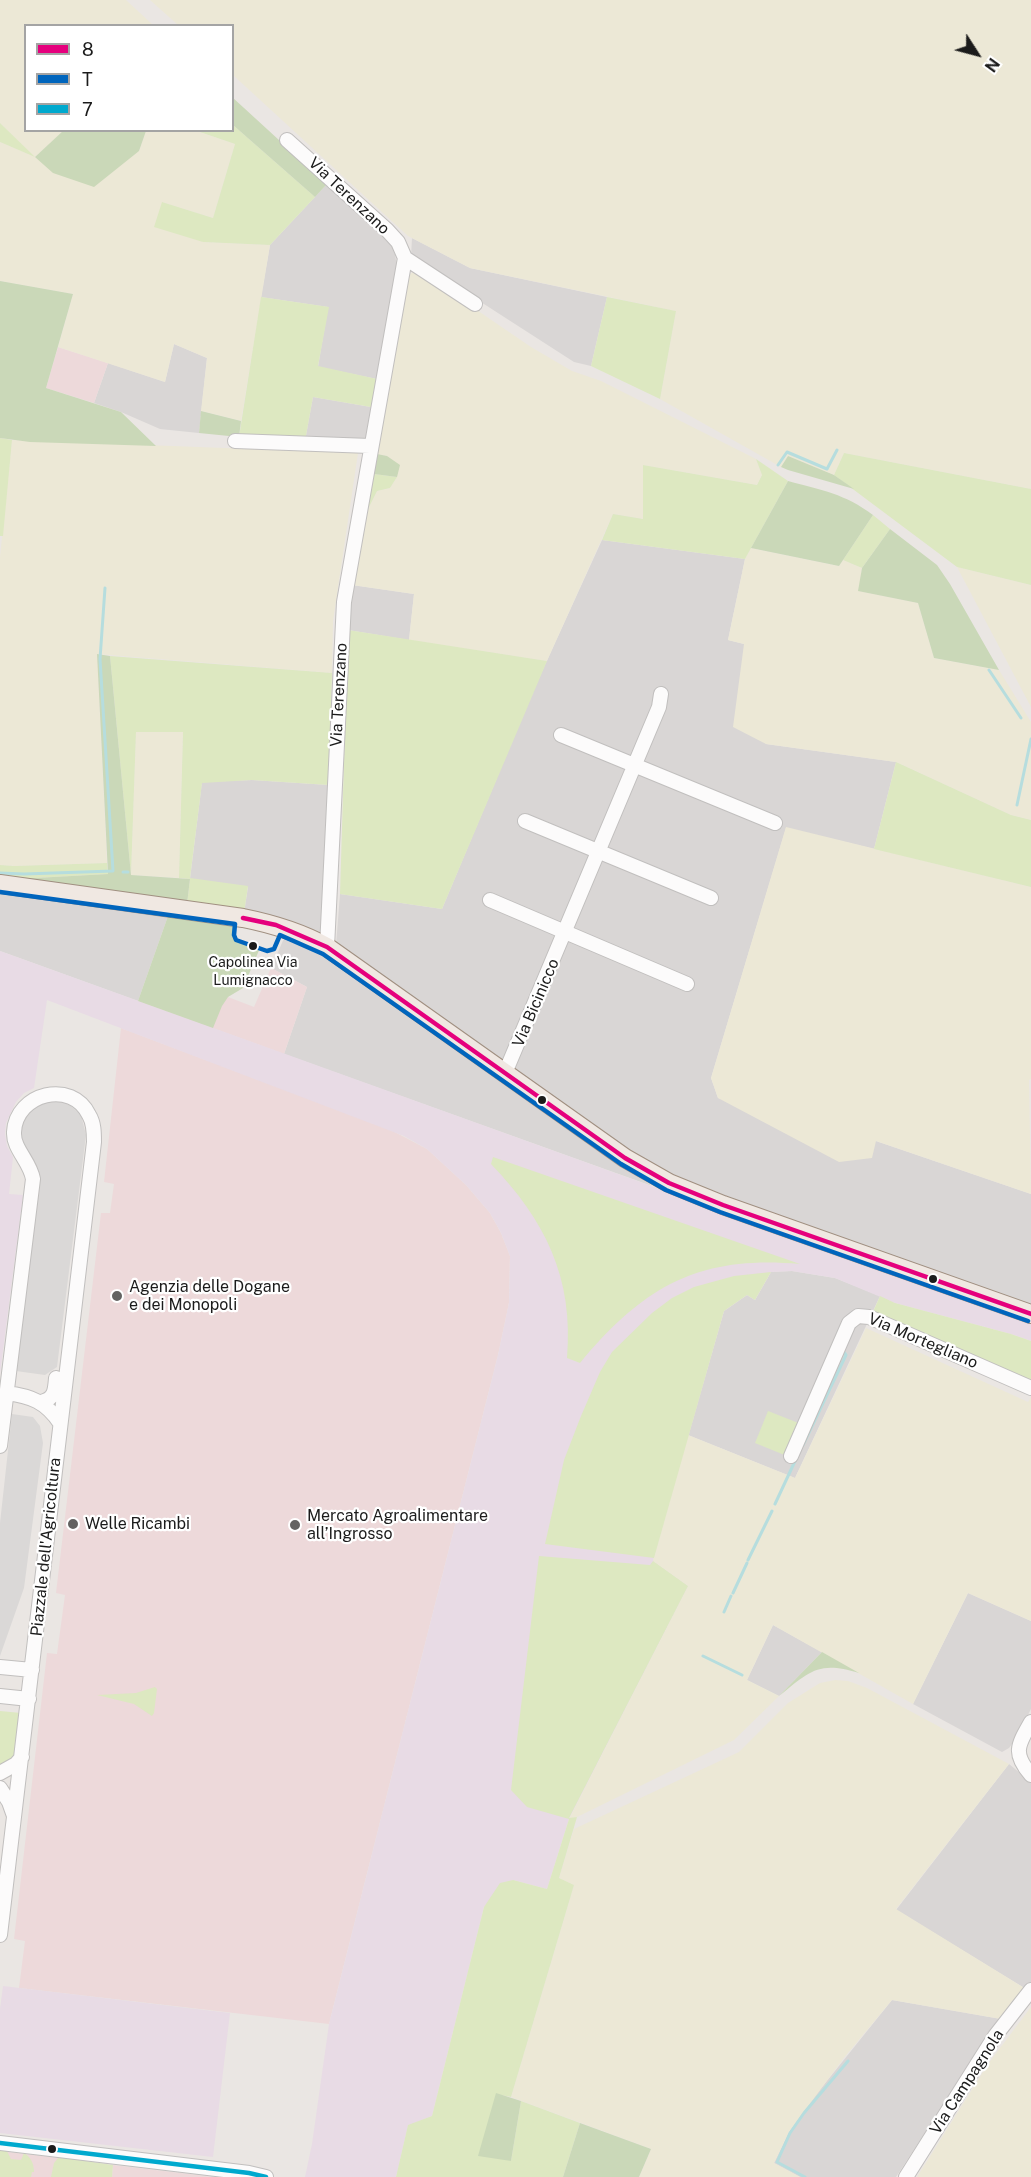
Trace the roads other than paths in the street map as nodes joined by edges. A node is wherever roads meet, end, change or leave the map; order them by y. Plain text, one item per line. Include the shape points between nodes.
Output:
1 (287, 140) dead end
2 (405, 258) junction
3 (475, 304) dead end
4 (235, 441) dead end
5 (370, 446) junction
6 (661, 694) dead end
7 (561, 735) dead end
8 (634, 766) junction
9 (525, 821) dead end
10 (775, 823) dead end
11 (599, 851) junction
12 (0, 884) edge
13 (711, 898) dead end
14 (490, 900) dead end
15 (566, 933) junction
16 (327, 947) junction
17 (687, 984) dead end
18 (505, 1073) junction
19 (87, 1197) junction
20 (1031, 1314) edge
21 (1031, 1388) edge
22 (3, 1395) edge
23 (41, 1402) junction
24 (60, 1423) junction
25 (0, 1446) edge
26 (791, 1456) dead end
27 (0, 1667) edge
28 (32, 1670) junction
29 (0, 1696) edge
30 (28, 1699) junction
31 (1031, 1722) edge
32 (22, 1757) junction
33 (0, 1773) edge
34 (1031, 1775) edge
35 (0, 1788) edge
36 (15, 1821) junction
37 (0, 1935) edge
38 (1031, 1990) edge
39 (0, 2143) edge
40 (266, 2177) edge
41 (906, 2177) edge

1 - 2 street, Via Terenzano via 387,230
2 - 3 street, Via Terenzano
2 - 5 street, Via Terenzano
4 - 5 street
5 - 16 street, Via Terenzano via 344,602
6 - 8 street, Via Bicinicco
7 - 8 street
8 - 10 street
8 - 11 street, Via Bicinicco
9 - 11 street
11 - 13 street
11 - 15 street, Via Bicinicco
12 - 16 main road via 243,918 276,925
14 - 15 street
15 - 17 street
15 - 18 street, Via Bicinicco
16 - 18 main road
18 - 20 main road via 625,1158 669,1184
19 - 22 street, Piazzale dell'Agricoltura via 94,1142 90,1116 69,1096 48,1093 37,1097 21,1111 14,1131 33,1179
19 - 23 street, Piazzale dell'Agricoltura via 77,1214 55,1392 49,1400
19 - 24 street, Piazzale dell'Agricoltura
21 - 26 street, Via Mortegliano via 869,1317 858,1316 849,1323
22 - 23 street via 28,1396
22 - 25 street, Piazzale dell'Agricoltura
23 - 24 street
24 - 28 street, Piazzale dell'Agricoltura
27 - 28 street
28 - 30 street, Piazzale dell'Agricoltura
29 - 30 street
30 - 32 street, Piazzale dell'Agricoltura
31 - 34 street via 1018,1756
32 - 33 street
32 - 36 street, Piazzale dell'Agricoltura
35 - 36 street
36 - 37 street, Piazzale dell'Agricoltura
38 - 41 street, Via Campagnola via 995,2036
39 - 40 street

